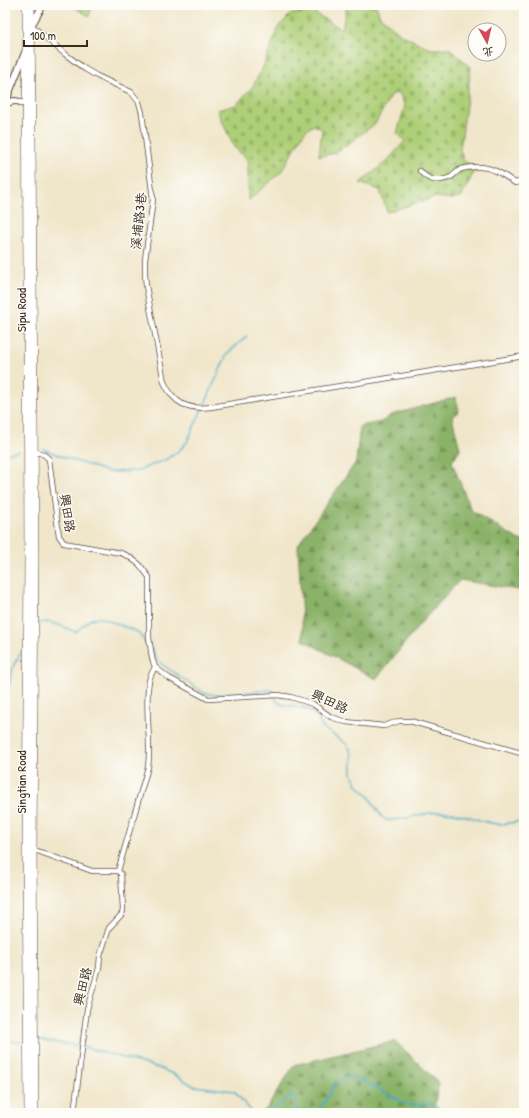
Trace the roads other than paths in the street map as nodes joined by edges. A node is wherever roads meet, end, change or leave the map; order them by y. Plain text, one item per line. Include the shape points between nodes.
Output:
1 (26, 5) edge
2 (31, 5) edge
3 (43, 5) edge
4 (31, 25) junction
5 (25, 51) junction
6 (5, 103) edge
7 (26, 105) junction
8 (420, 171) dead end
9 (524, 181) edge
10 (524, 356) edge
11 (31, 452) junction
12 (155, 667) junction
13 (524, 754) edge
14 (30, 849) junction
15 (118, 871) junction
16 (28, 1113) edge
17 (35, 1113) edge
18 (74, 1113) edge

1 - 5 main road, Sipu Road
2 - 4 main road, Sipu Road
3 - 4 street, Sipu Road
4 - 5 street, Sipu Road
4 - 10 street, 溪埔路3巷 via 75,62 130,92 139,102 153,199 145,260 146,280 163,374 169,391 182,404 205,408
4 - 11 main road, Sipu Road
5 - 6 street, Sipu Road
5 - 7 main road, Sipu Road
6 - 7 street via 17,101
7 - 11 main road, Sipu Road
8 - 9 street via 433,181 452,176 461,169 478,167 498,171 515,184
11 - 12 street, 興田路 via 43,454 49,459 61,540 69,545 121,553 140,564 146,572 150,582 150,648
11 - 14 main road, Singtian Road
12 - 13 street, 興田路 via 169,678 208,699 278,695 291,697 313,704 331,717 346,722 384,726 399,721 410,721
12 - 15 street, 興田路 via 148,694 148,767
14 - 15 street via 92,871
14 - 16 main road, Singtian Road
14 - 17 main road, Singtian Road
15 - 18 street, 興田路 via 121,874 123,910 108,928 87,1009

